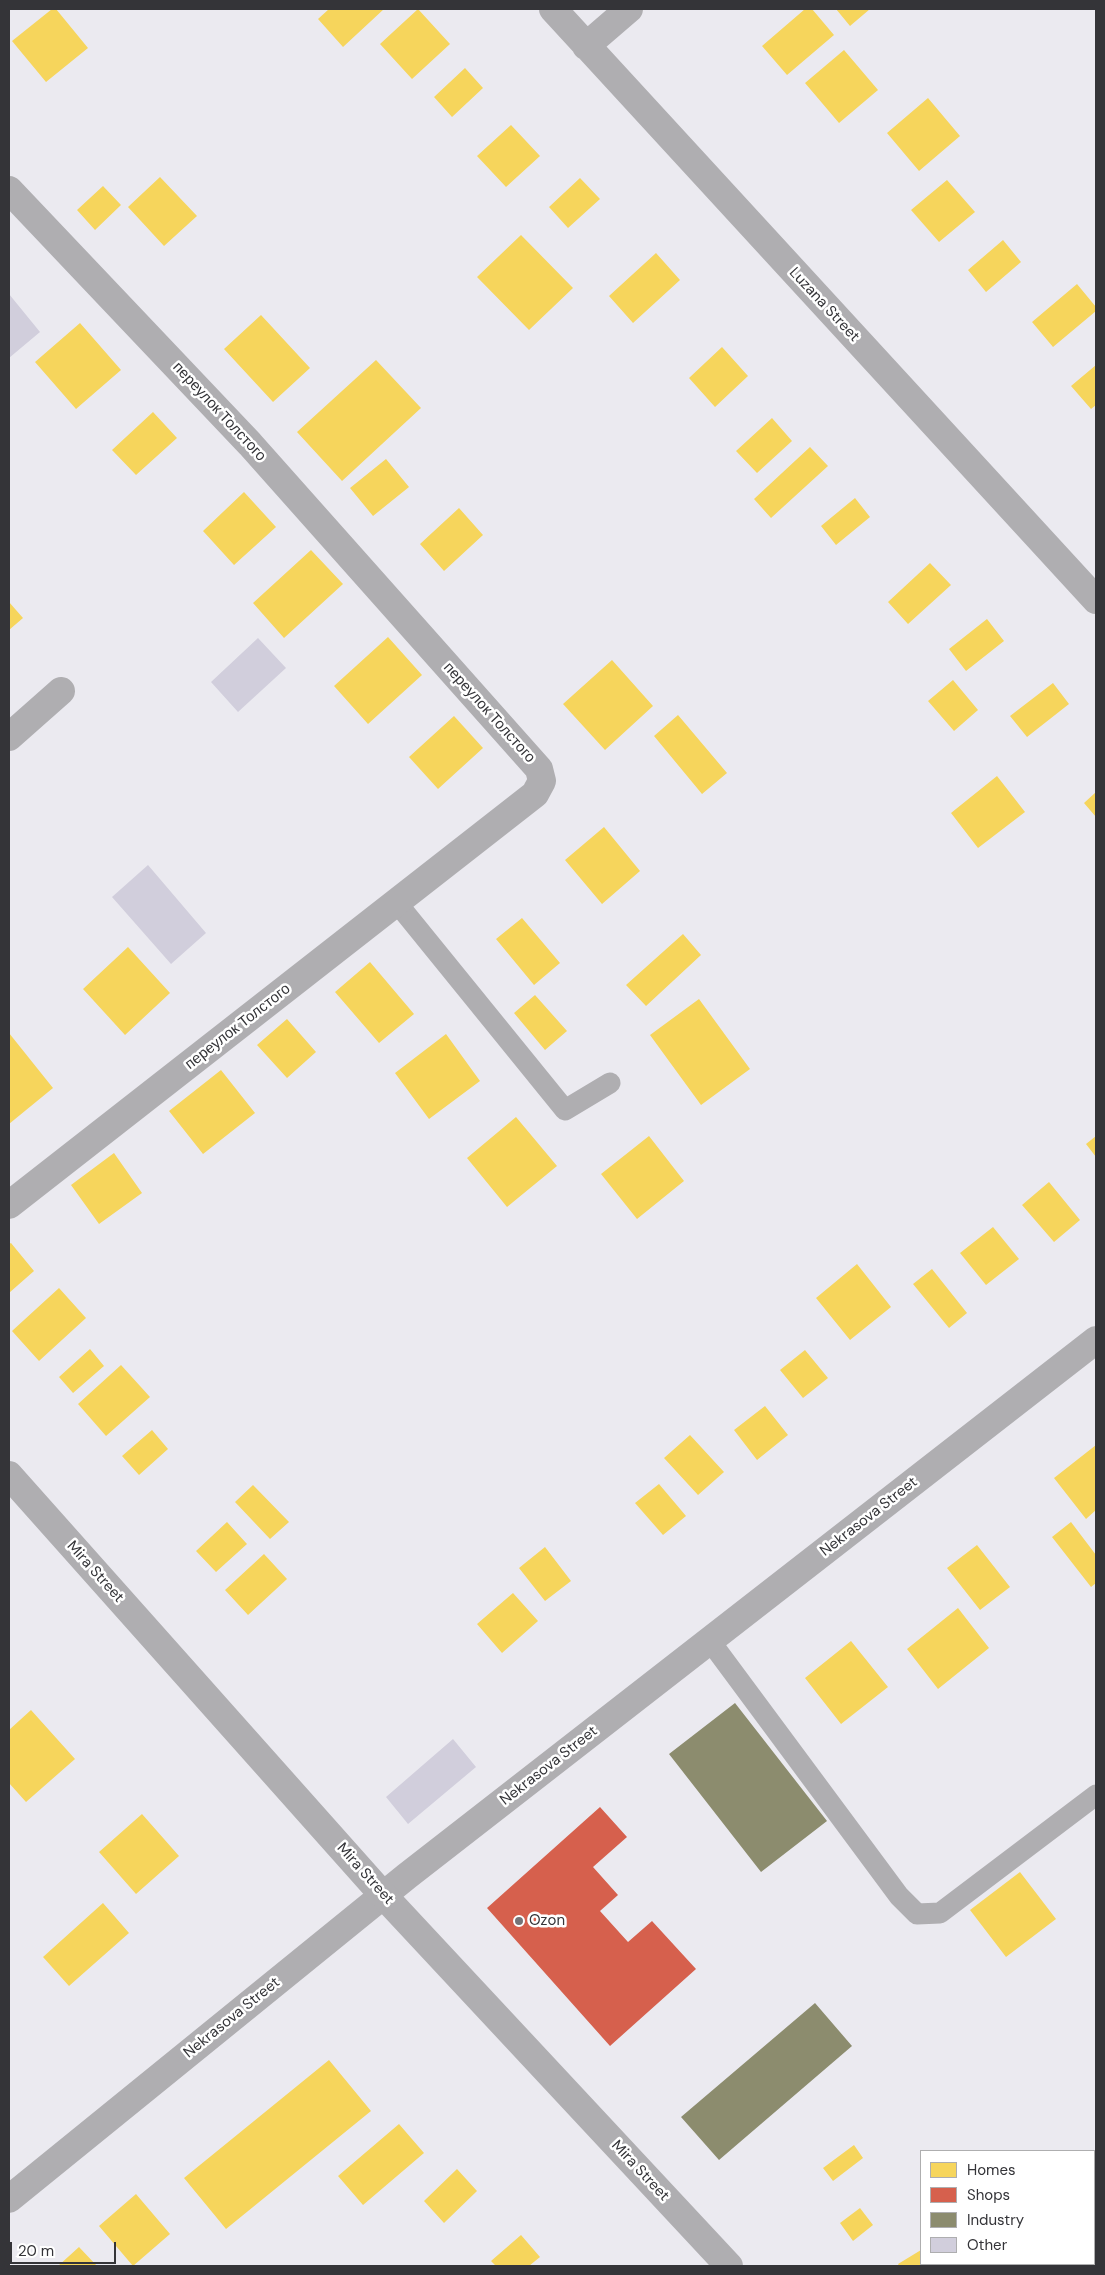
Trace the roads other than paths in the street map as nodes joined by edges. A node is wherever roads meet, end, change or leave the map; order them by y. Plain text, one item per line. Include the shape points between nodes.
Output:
1 (553, 9) edge
2 (629, 9) edge
3 (586, 46) junction
4 (9, 190) edge
5 (1096, 600) edge
6 (61, 691) dead end
7 (9, 737) edge
8 (397, 903) junction
9 (610, 1083) dead end
10 (9, 1205) edge
11 (1096, 1340) edge
12 (9, 1475) edge
13 (710, 1641) junction
14 (1096, 1795) edge
15 (383, 1896) junction
16 (9, 2200) edge
17 (729, 2266) edge

1 - 3 street, Luzana Street
2 - 3 street
3 - 5 street, Luzana Street
4 - 8 street, переулок Толстого via 250,444 539,769 542,781 535,794
6 - 7 street
8 - 9 lane via 565,1110
8 - 10 street, переулок Толстого
11 - 13 street, Nekrasova Street
12 - 15 street, Mira Street
13 - 14 lane via 899,1896 917,1914 940,1913
13 - 15 street, Nekrasova Street
15 - 16 street, Nekrasova Street
15 - 17 street, Mira Street

